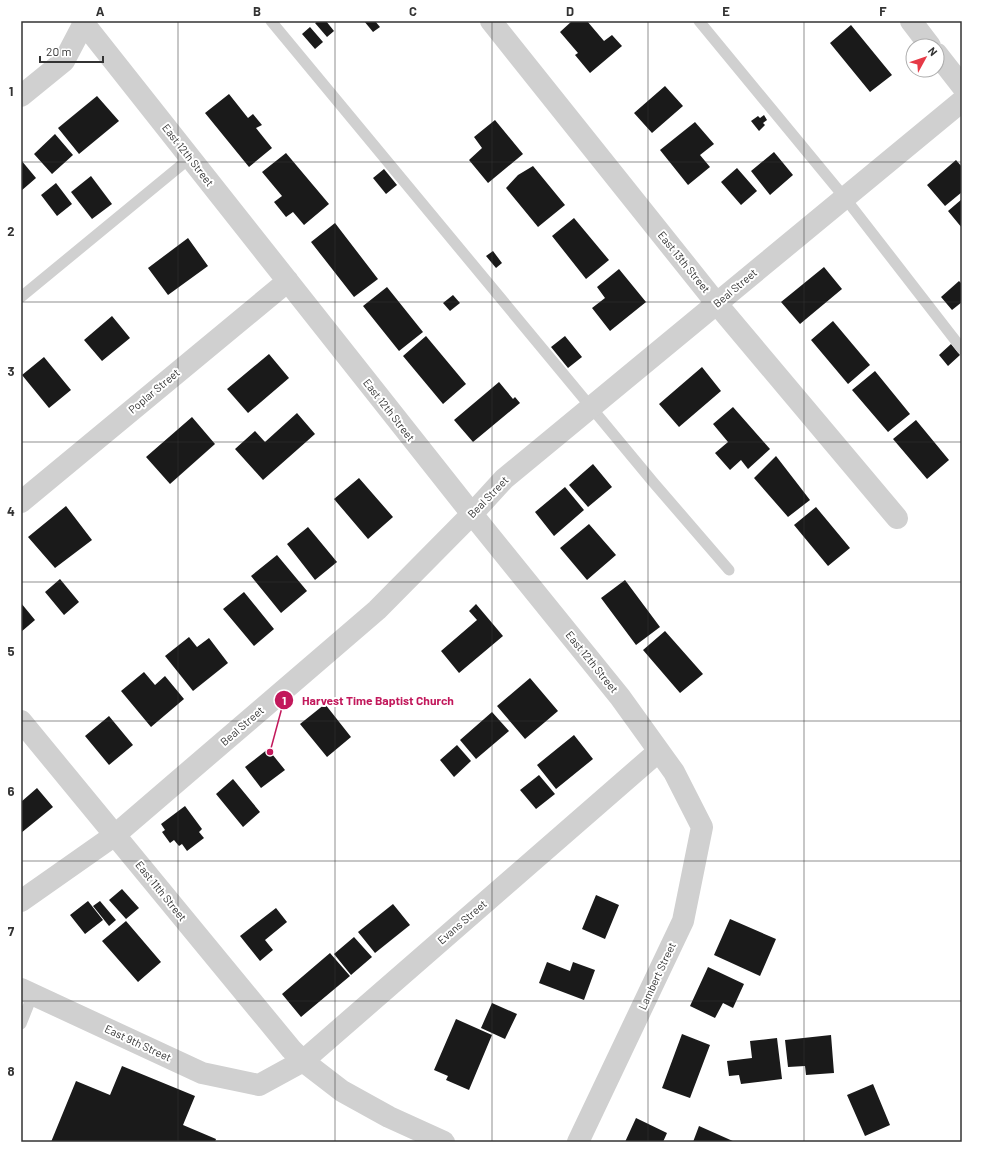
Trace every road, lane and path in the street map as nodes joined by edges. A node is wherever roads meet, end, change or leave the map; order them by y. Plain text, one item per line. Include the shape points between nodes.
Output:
1 (271, 21) edge
2 (491, 21) edge
3 (699, 21) edge
4 (911, 21) edge
5 (84, 22) edge
6 (924, 38) edge
7 (945, 64) edge
8 (962, 86) edge
9 (21, 96) edge
10 (962, 101) edge
11 (190, 158) junction
12 (845, 198) junction
13 (288, 281) junction
14 (21, 297) edge
15 (717, 304) junction
16 (962, 349) edge
17 (591, 408) junction
18 (21, 502) edge
19 (472, 514) junction
20 (897, 518) dead end
21 (729, 570) dead end
22 (21, 721) edge
23 (658, 751) junction
24 (690, 802) joint
25 (115, 835) junction
26 (21, 901) edge
27 (27, 992) edge
28 (21, 1024) edge
29 (303, 1061) junction
30 (259, 1084) joint
31 (444, 1142) edge
32 (578, 1142) edge

1 - 17 lane
2 - 15 street, East 13th Street
3 - 12 lane
4 - 6 street
5 - 9 street via 64,61
5 - 11 street, East 12th Street
7 - 8 street
10 - 12 street, Beal Street
11 - 13 street, East 12th Street
11 - 14 lane
12 - 15 street, Beal Street
12 - 16 lane
13 - 18 street, Poplar Street
13 - 19 street, East 12th Street
15 - 17 street, Beal Street
15 - 20 street, East 13th Street
17 - 19 street, Beal Street via 504,479
17 - 21 lane
19 - 23 street, East 12th Street via 620,697
19 - 25 street, Beal Street via 377,610
22 - 25 street, East 11th Street
23 - 24 street, East 12th Street via 674,772
23 - 29 street, Evans Street
24 - 32 street, Lambert Street via 702,827 683,921
25 - 26 street, Beal Street
25 - 29 street, East 11th Street via 286,1044
27 - 28 lane
27 - 30 street, East 9th Street via 202,1073
29 - 30 street, Evans Street
29 - 31 street via 342,1091 389,1117

